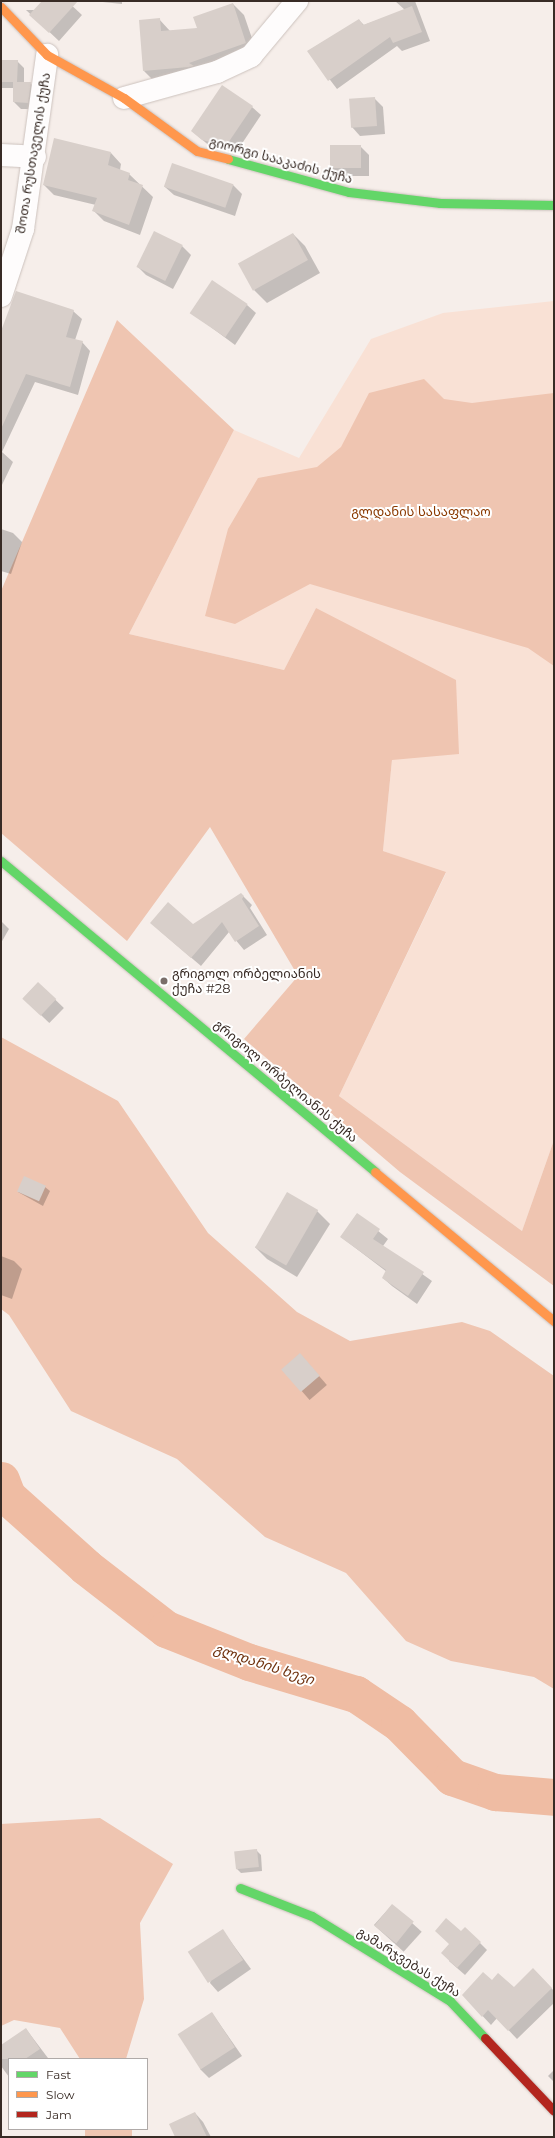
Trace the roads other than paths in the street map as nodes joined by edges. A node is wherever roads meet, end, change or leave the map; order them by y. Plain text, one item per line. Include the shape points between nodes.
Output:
1 (298, 1) edge
2 (1, 8) edge
3 (47, 55) junction
4 (124, 98) junction
5 (1, 155) edge
6 (35, 158) junction
7 (554, 205) edge
8 (1, 296) edge
9 (1, 861) edge
10 (554, 1321) edge
11 (240, 1888) dead end
12 (554, 2111) edge

1 - 4 street via 252,56 218,72
2 - 3 street, გიორგი სააკაძის ქუჩა
3 - 4 street, გიორგი სააკაძის ქუჩა
3 - 6 street, შოთა რუსთაველის ქუჩა
4 - 7 street, გიორგი სააკაძის ქუჩა via 197,151 349,192 440,202
5 - 6 street
6 - 8 street, შოთა რუსთაველის ქუჩა via 23,229
9 - 10 street, გრიგოლ ორბელიანის ქუჩა
11 - 12 street, გამარჯვებას ქუჩა via 312,1916 450,2001

